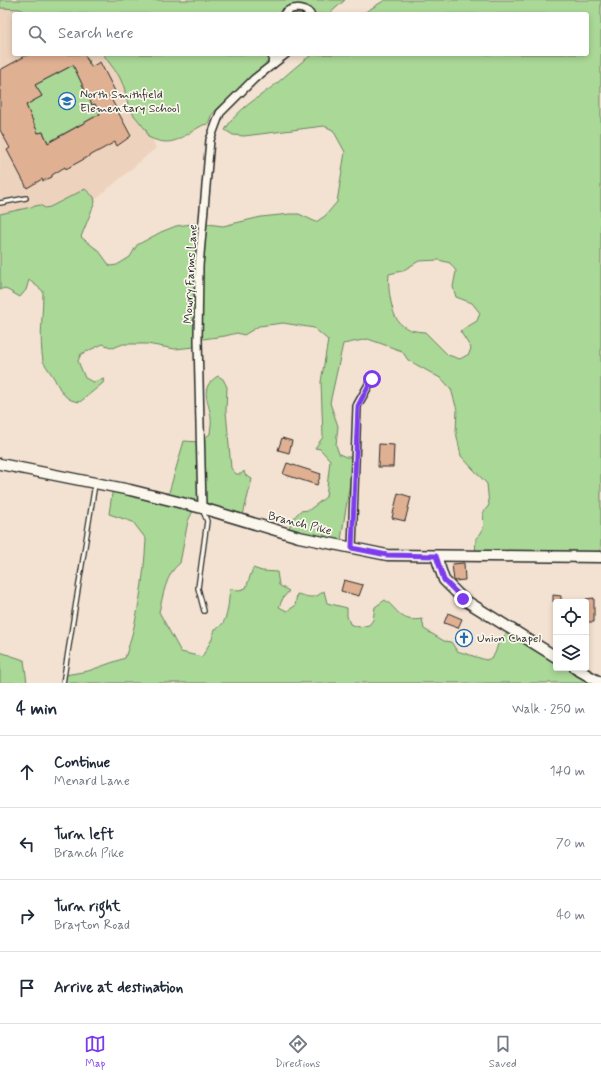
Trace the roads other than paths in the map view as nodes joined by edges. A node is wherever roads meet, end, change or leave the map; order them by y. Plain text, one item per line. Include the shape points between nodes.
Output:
1 (286, 12) edge
2 (306, 12) edge
3 (273, 56) edge
4 (283, 56) edge
5 (272, 65) junction
6 (26, 198) dead end
7 (0, 203) edge
8 (372, 379) dead end
9 (0, 464) edge
10 (95, 483) junction
11 (202, 508) junction
12 (352, 548) junction
13 (436, 556) junction
14 (601, 557) edge
15 (204, 611) dead end
16 (553, 655) edge
17 (580, 671) edge
18 (62, 683) edge
19 (601, 683) edge

1 - 2 street via 299,8
3 - 5 street
4 - 5 street, Mowry Farms Lane
5 - 11 street, Mowry Farms Lane via 220,113 210,140 198,325
6 - 7 lane
8 - 12 street via 358,406
9 - 10 main road, Branch Pike
10 - 11 main road, Branch Pike
10 - 18 lane
11 - 12 main road, Branch Pike via 299,537
11 - 15 lane via 207,522 198,588
12 - 13 main road, Branch Pike via 387,555
13 - 14 main road, Branch Pike
13 - 16 main road via 444,580 463,599
17 - 19 main road

